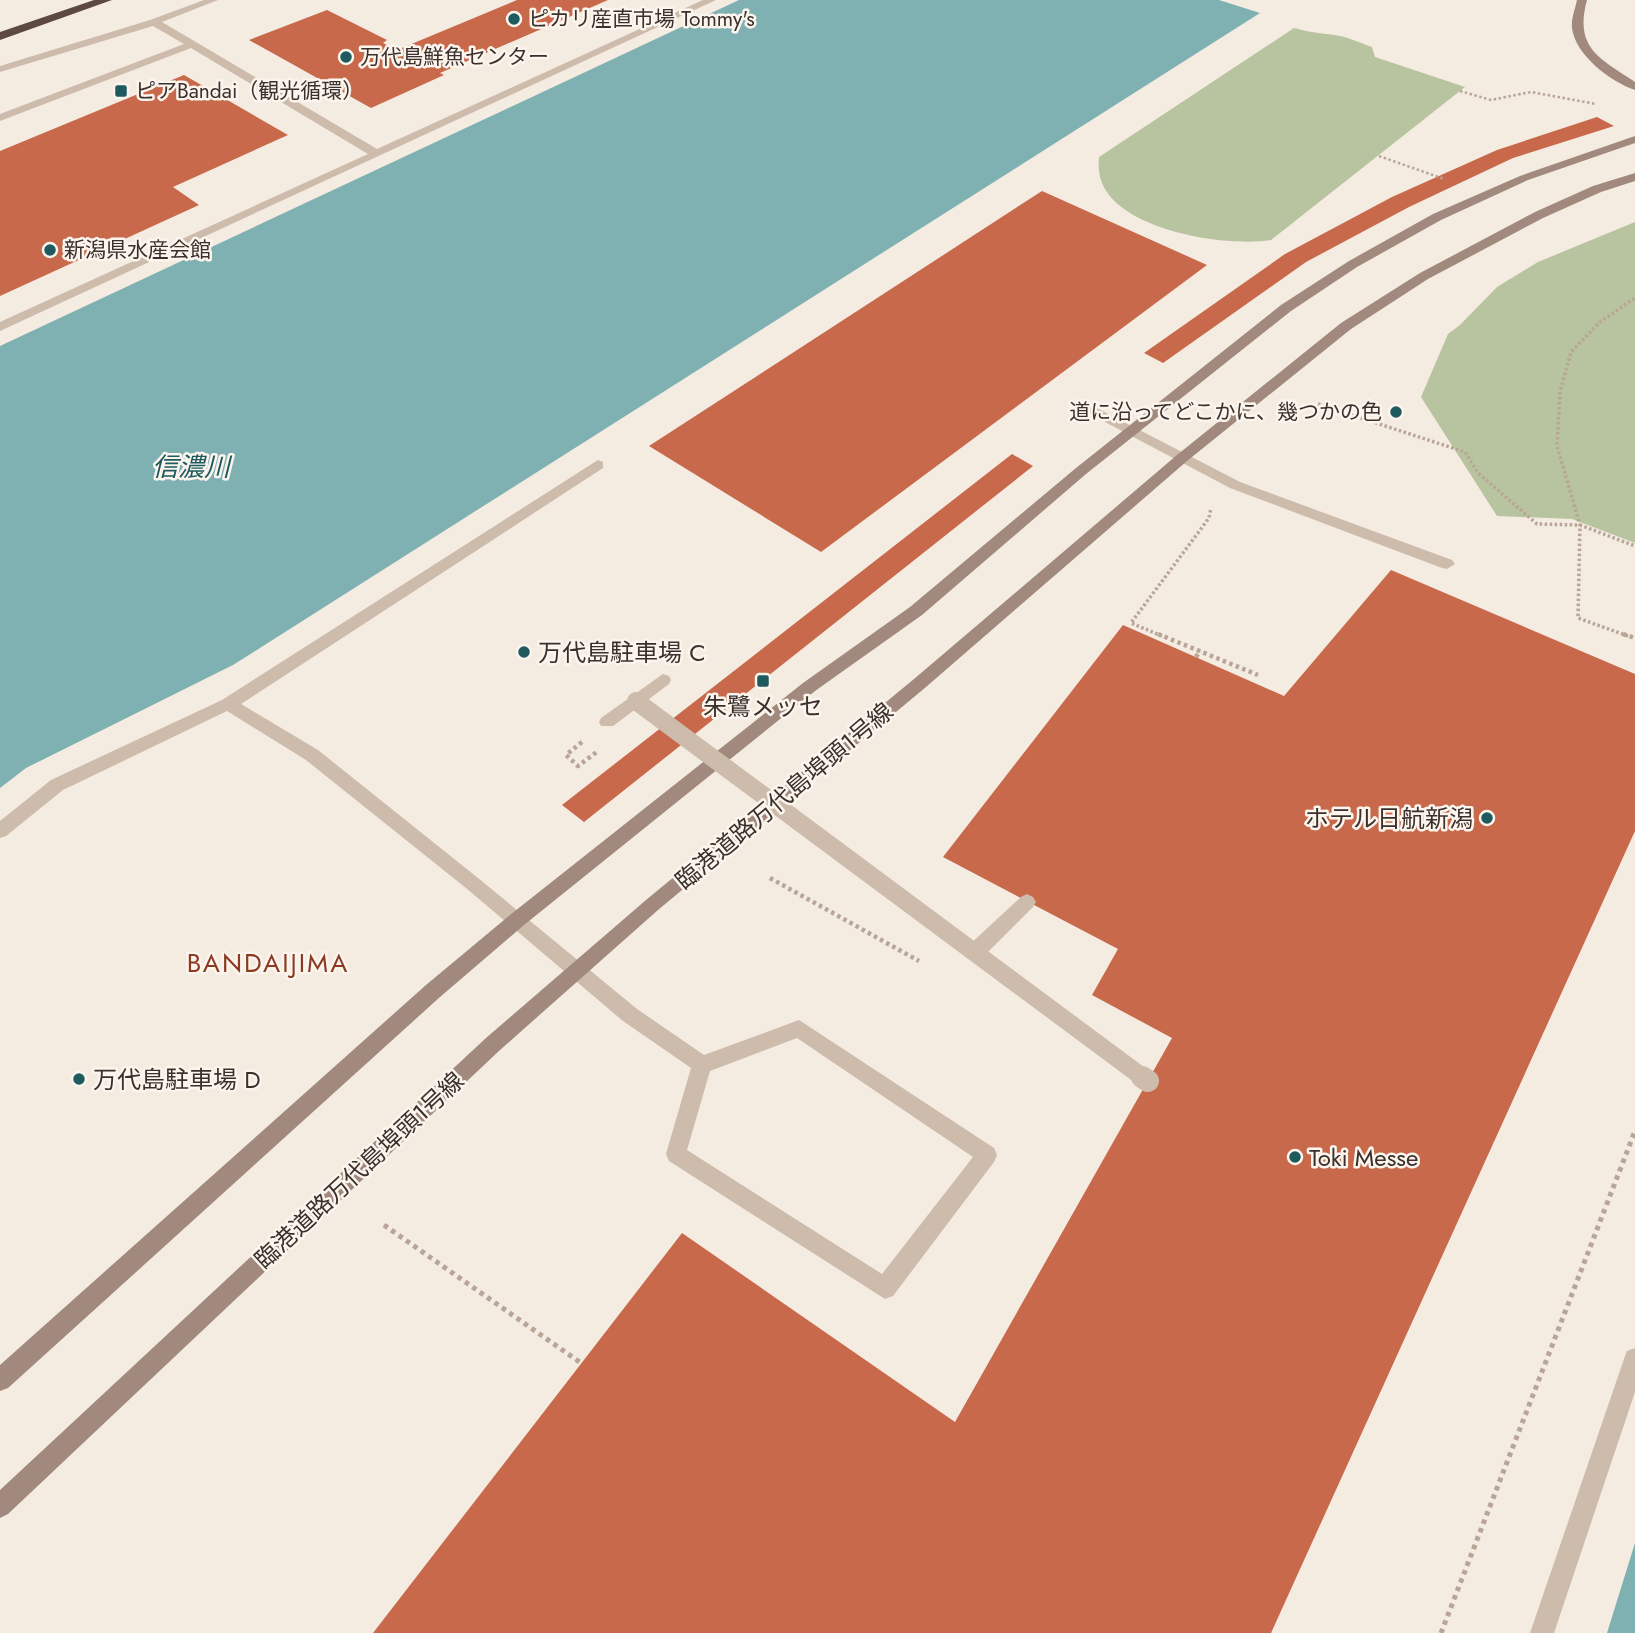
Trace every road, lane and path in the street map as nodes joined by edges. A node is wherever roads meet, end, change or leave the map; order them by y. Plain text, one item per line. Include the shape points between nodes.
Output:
1 (106, 0) edge
2 (213, 0) edge
3 (711, 0) edge
4 (1582, 0) edge
5 (154, 22) junction
6 (0, 36) edge
7 (190, 44) junction
8 (0, 69) edge
9 (1635, 87) edge
10 (1460, 91) dead end
11 (1601, 105) dead end
12 (0, 118) edge
13 (1635, 139) edge
14 (375, 153) junction
15 (1379, 156) dead end
16 (1635, 177) edge
17 (1448, 181) dead end
18 (1635, 298) edge
19 (0, 327) edge
20 (1318, 404) dead end
21 (1091, 409) dead end
22 (1132, 431) junction
23 (1182, 458) junction
24 (598, 465) dead end
25 (1211, 507) dead end
26 (1580, 525) junction
27 (1635, 546) edge
28 (1447, 564) dead end
29 (1635, 638) edge
30 (1200, 651) junction
31 (1196, 657) dead end
32 (1258, 675) dead end
33 (663, 680) dead end
34 (636, 701) junction
35 (228, 704) junction
36 (607, 722) dead end
37 (0, 831) edge
38 (1027, 902) dead end
39 (517, 920) junction
40 (975, 952) junction
41 (578, 970) junction
42 (702, 1065) junction
43 (1148, 1081) dead end
44 (1635, 1131) edge
45 (384, 1225) dead end
46 (1635, 1359) edge
47 (581, 1363) dead end
48 (0, 1380) edge
49 (0, 1506) edge
50 (1441, 1633) edge
51 (1542, 1633) edge

1 - 6 highway
2 - 5 street
3 - 14 street
4 - 9 street via 1576,25 1580,38 1591,54
5 - 7 street
5 - 8 street
7 - 12 street
7 - 14 street
10 - 11 path via 1491,100 1531,92
13 - 22 street via 1524,178 1437,217 1363,258 1286,308
14 - 19 street
15 - 17 path
16 - 23 street, 臨港道路万代島埠頭1号線 via 1539,215 1424,276 1346,326
18 - 26 path via 1600,322 1571,352 1560,392 1557,446
20 - 26 path via 1465,452 1478,473 1537,524
21 - 22 street
22 - 23 street
22 - 39 street via 916,611 809,687
23 - 28 street via 1235,485
23 - 41 street, 臨港道路万代島埠頭1号線
24 - 35 street
25 - 30 path via 1209,518 1131,622
26 - 27 path
26 - 29 path via 1578,618
30 - 31 path
30 - 32 path
33 - 34 street
34 - 36 street
34 - 40 street, bridge
35 - 37 street via 57,785
35 - 39 street via 312,755
38 - 40 street
39 - 41 street
39 - 48 street
40 - 43 street, bridge
41 - 42 street via 630,1015
41 - 49 street, 臨港道路万代島埠頭1号線 via 493,1044
42 - 42 street via 799,1029 987,1155 885,1288 676,1154
44 - 50 path
45 - 47 path
46 - 51 street

